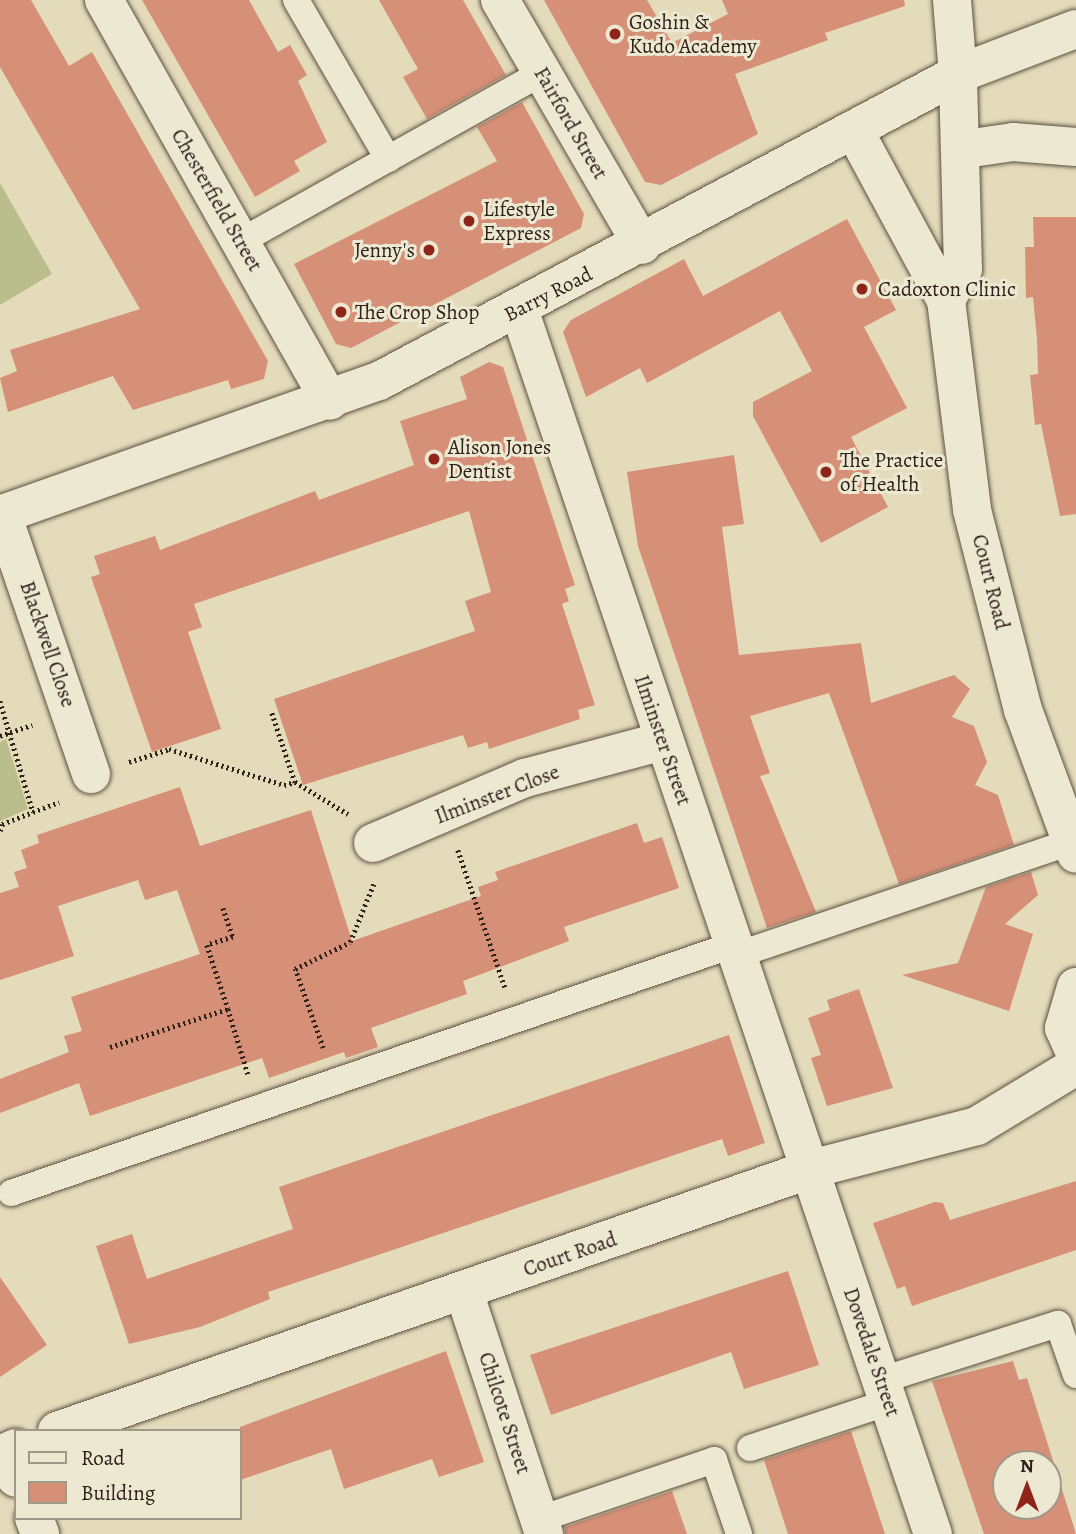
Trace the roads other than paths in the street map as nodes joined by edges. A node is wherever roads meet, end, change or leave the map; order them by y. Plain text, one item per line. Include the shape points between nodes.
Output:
1 (104, 0) edge
2 (296, 0) edge
3 (500, 0) edge
4 (952, 0) edge
5 (1076, 29) edge
6 (542, 73) junction
7 (958, 74) junction
8 (855, 132) junction
9 (1076, 147) edge
10 (965, 149) junction
11 (387, 159) junction
12 (241, 241) junction
13 (642, 245) junction
14 (946, 300) junction
15 (519, 309) junction
16 (330, 401) junction
17 (1, 514) edge
18 (663, 741) junction
19 (78, 787) road end
20 (373, 843) road end
21 (1074, 848) edge
22 (735, 950) junction
23 (1076, 987) edge
24 (1076, 1055) edge
25 (1076, 1066) edge
26 (811, 1169) junction
27 (4, 1190) edge
28 (464, 1292) junction
29 (1076, 1375) edge
30 (886, 1391) junction
31 (63, 1429) edge
32 (750, 1448) dead end
33 (0, 1458) edge
34 (14, 1476) edge
35 (542, 1527) edge
36 (739, 1534) edge
37 (933, 1534) edge

1 - 12 street, Chesterfield Street
2 - 11 lane
3 - 6 street, Fairford Street
4 - 7 street
5 - 7 street, Barry Road
6 - 11 lane
6 - 13 street, Fairford Street
7 - 8 street, Barry Road
7 - 10 street
8 - 13 street, Barry Road
8 - 14 street, Court Road
9 - 10 street via 1013,142
10 - 14 street via 963,269
11 - 12 lane
12 - 16 street, Chesterfield Street
13 - 15 street, Barry Road
14 - 21 street, Court Road via 972,510 1024,710
15 - 16 street, Barry Road
15 - 18 street, Ilminster Street
16 - 17 street, Barry Road
17 - 19 street, Blackwell Close
18 - 20 street, Ilminster Close via 525,778
18 - 22 street, Ilminster Street
21 - 22 lane
22 - 26 street, Ilminster Street
22 - 27 lane
23 - 24 street via 1064,1028
25 - 26 street, Court Road via 977,1126
26 - 28 street, Court Road
26 - 30 street, Dovedale Street
28 - 31 street, Court Road
28 - 35 street, Chilcote Street
29 - 30 lane via 1058,1324
30 - 32 lane
30 - 37 street, Dovedale Street
33 - 34 street
35 - 36 lane via 714,1460

